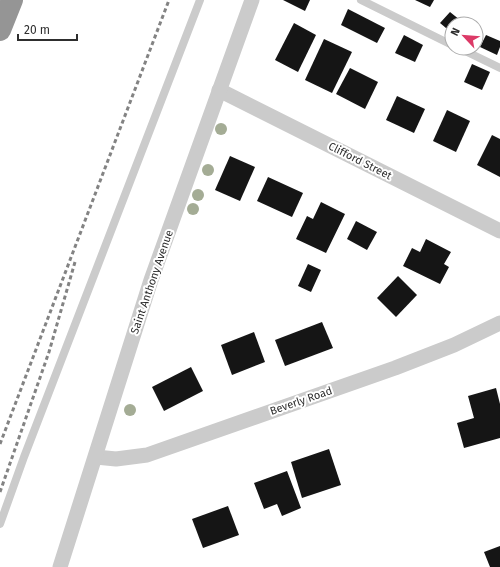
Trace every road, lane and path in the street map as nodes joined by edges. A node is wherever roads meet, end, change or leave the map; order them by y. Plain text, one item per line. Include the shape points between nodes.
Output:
1 (12, 0) edge
2 (200, 0) edge
3 (252, 0) edge
4 (361, 0) edge
5 (0, 30) edge
6 (444, 40) edge
7 (475, 56) edge
8 (500, 68) edge
9 (220, 90) junction
10 (500, 231) edge
11 (500, 323) edge
12 (96, 457) junction
13 (0, 524) edge
14 (60, 567) edge

1 - 5 highway
2 - 13 lane via 29,442
3 - 9 street, Saint Anthony Avenue
4 - 6 lane
7 - 8 lane
9 - 10 street, Clifford Street
9 - 12 street, Saint Anthony Avenue via 151,280
11 - 12 street, Beverly Road via 454,345 395,368 147,455 116,459
12 - 14 street, Saint Anthony Avenue

